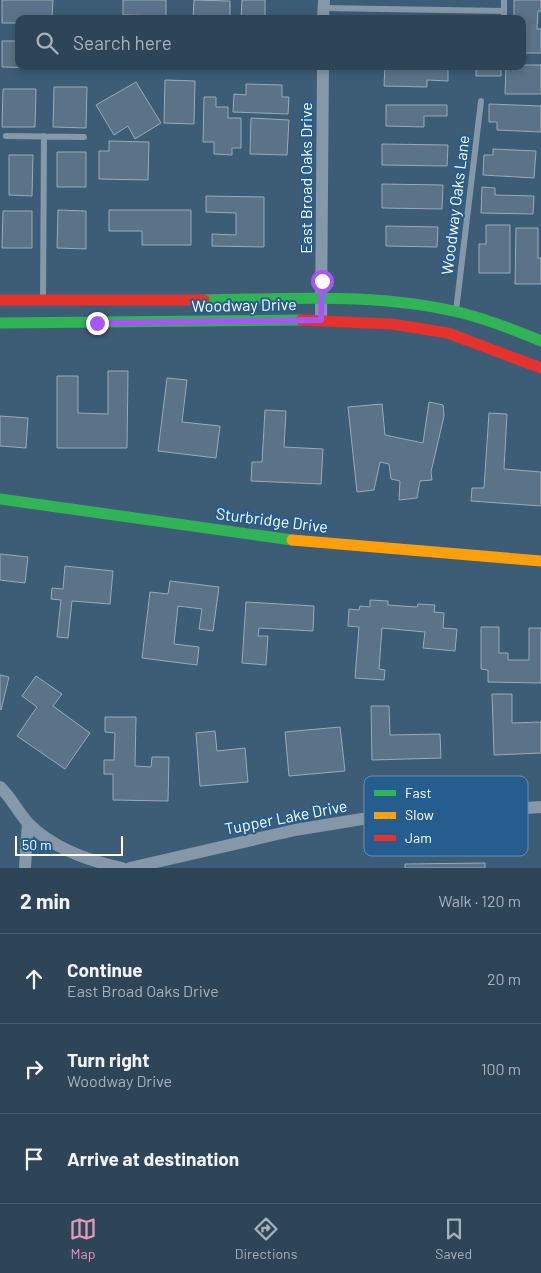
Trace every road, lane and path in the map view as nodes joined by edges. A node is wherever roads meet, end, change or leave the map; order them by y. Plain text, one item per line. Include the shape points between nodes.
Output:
1 (504, 0) edge
2 (323, 9) edge
3 (504, 11) junction
4 (504, 15) edge
5 (323, 70) edge
6 (481, 102) dead end
7 (6, 136) dead end
8 (44, 136) junction
9 (84, 137) dead end
10 (322, 298) junction
11 (0, 300) edge
12 (43, 300) junction
13 (97, 301) junction
14 (456, 312) junction
15 (321, 320) junction
16 (0, 323) edge
17 (97, 323) junction
18 (541, 341) edge
19 (541, 368) edge
20 (0, 499) edge
21 (541, 561) edge
22 (0, 788) edge
23 (541, 807) edge
24 (528, 808) edge
25 (364, 819) edge
26 (28, 823) junction
27 (25, 868) edge
28 (122, 868) edge
29 (130, 868) edge

1 - 3 lane
2 - 3 lane
3 - 4 lane
5 - 10 street, East Broad Oaks Drive
6 - 14 lane, Woodway Oaks Lane
7 - 8 lane
8 - 9 lane
8 - 12 lane
10 - 13 main road, Woodway Drive
10 - 14 main road, Woodway Drive via 400,303
10 - 15 street, East Broad Oaks Drive
11 - 12 main road, Woodway Drive
12 - 13 main road, Woodway Drive
13 - 17 main road
14 - 18 main road, Woodway Drive
15 - 17 main road, Woodway Drive
15 - 19 main road, Woodway Drive via 392,324 448,333
16 - 17 main road, Woodway Drive
20 - 21 main road, Sturbridge Drive via 308,542
22 - 26 street
23 - 24 street, Tupper Lake Drive
25 - 29 street, Tupper Lake Drive via 285,832
26 - 27 street
26 - 28 street via 56,844 95,862

